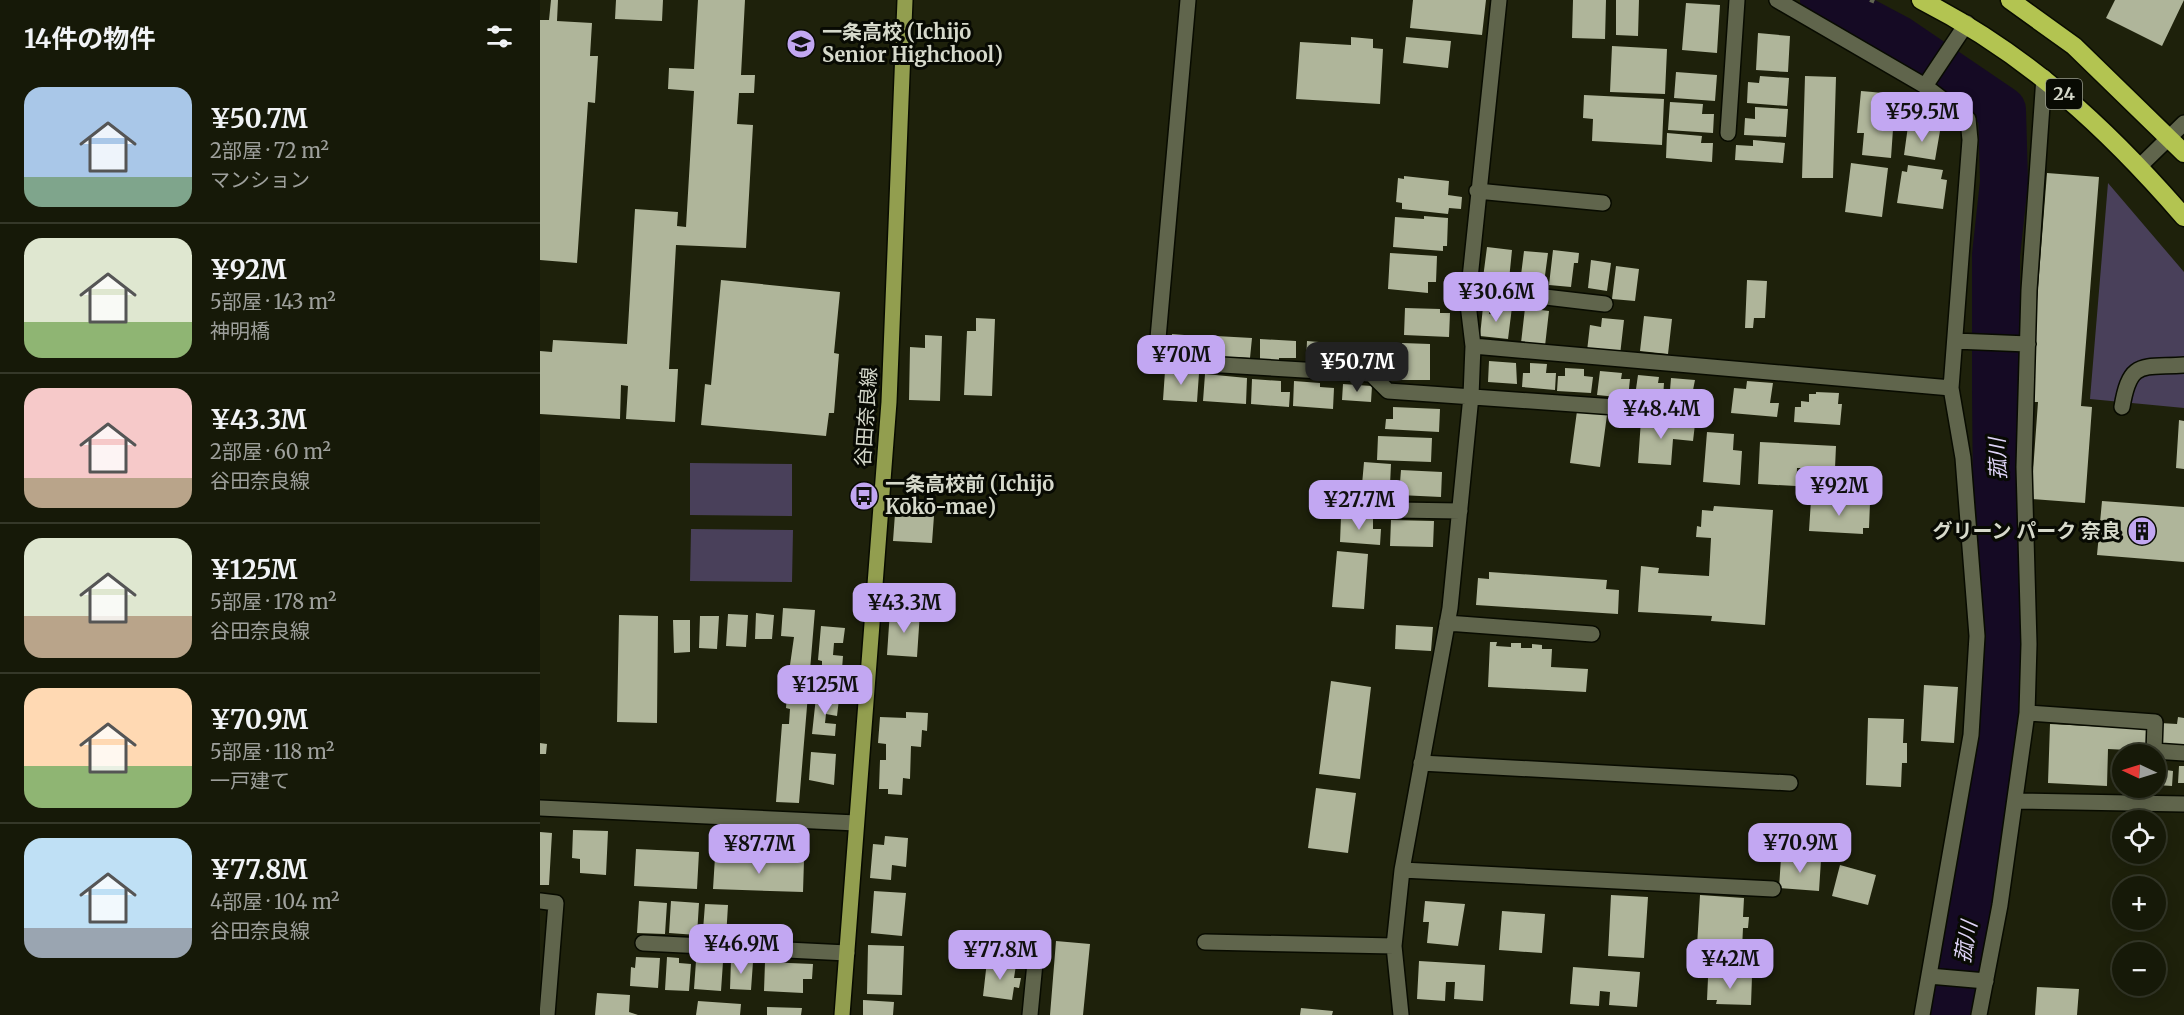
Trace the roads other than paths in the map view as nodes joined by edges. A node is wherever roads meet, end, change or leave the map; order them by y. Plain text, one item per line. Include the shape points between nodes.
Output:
1 (905, 0) edge
2 (1188, 0) edge
3 (1499, 0) edge
4 (1737, 0) edge
5 (1777, 0) edge
6 (1921, 0) edge
7 (2010, 0) edge
8 (1967, 23) junction
9 (2044, 77) junction
10 (1927, 81) junction
11 (2184, 123) edge
12 (1728, 133) dead end
13 (2170, 137) junction
14 (2184, 153) edge
15 (2140, 166) junction
16 (1477, 191) junction
17 (1603, 202) dead end
18 (2184, 217) edge
19 (1469, 288) junction
20 (1605, 304) dead end
21 (1956, 341) junction
22 (2027, 344) junction
23 (1473, 346) junction
24 (2184, 365) edge
25 (1951, 388) junction
26 (1471, 396) junction
27 (2122, 407) dead end
28 (1643, 409) dead end
29 (1396, 510) dead end
30 (1460, 511) junction
31 (1447, 623) junction
32 (1592, 634) dead end
33 (2027, 713) junction
34 (2184, 753) edge
35 (1422, 763) junction
36 (1790, 783) dead end
37 (2014, 801) junction
38 (2184, 804) edge
39 (540, 808) edge
40 (856, 823) junction
41 (1402, 870) junction
42 (1773, 889) dead end
43 (540, 901) edge
44 (1037, 942) dead end
45 (1205, 942) dead end
46 (643, 943) dead end
47 (1394, 946) junction
48 (847, 953) junction
49 (1929, 976) junction
50 (1986, 981) junction
51 (547, 1015) edge
52 (842, 1015) edge
53 (1030, 1015) edge
54 (1401, 1015) edge
55 (1922, 1015) edge
56 (1979, 1015) edge

1 - 40 main road, 谷田奈良線 via 889,402
2 - 26 street via 1156,362 1371,374 1388,391
3 - 16 street
4 - 12 street
5 - 10 street
6 - 8 highway, 24
7 - 13 highway, 24 via 2074,46
8 - 9 highway, 24
8 - 10 street
9 - 15 highway, 24
9 - 22 street
10 - 21 street via 1968,119 1970,140
11 - 13 street
13 - 14 highway, 24
13 - 15 street
15 - 18 highway, 24
16 - 17 street
16 - 19 street
19 - 20 street
19 - 23 street
21 - 22 street
21 - 25 street
22 - 33 street
23 - 25 street
23 - 26 street
24 - 27 street via 2147,366 2132,375 2126,382
25 - 49 street via 1962,458 1977,636 1971,735
26 - 28 street
26 - 30 street
29 - 30 street
30 - 31 street
31 - 32 street
31 - 35 street
33 - 34 street via 2155,722 2154,751
33 - 37 street
35 - 36 street
35 - 41 street
37 - 38 street
37 - 50 street
39 - 40 street
40 - 48 main road, 谷田奈良線
41 - 42 street
41 - 47 street
43 - 51 street via 556,903
44 - 53 street
45 - 47 street
46 - 48 street
47 - 54 street
48 - 52 main road, 谷田奈良線
49 - 50 street
49 - 55 street
50 - 56 street

